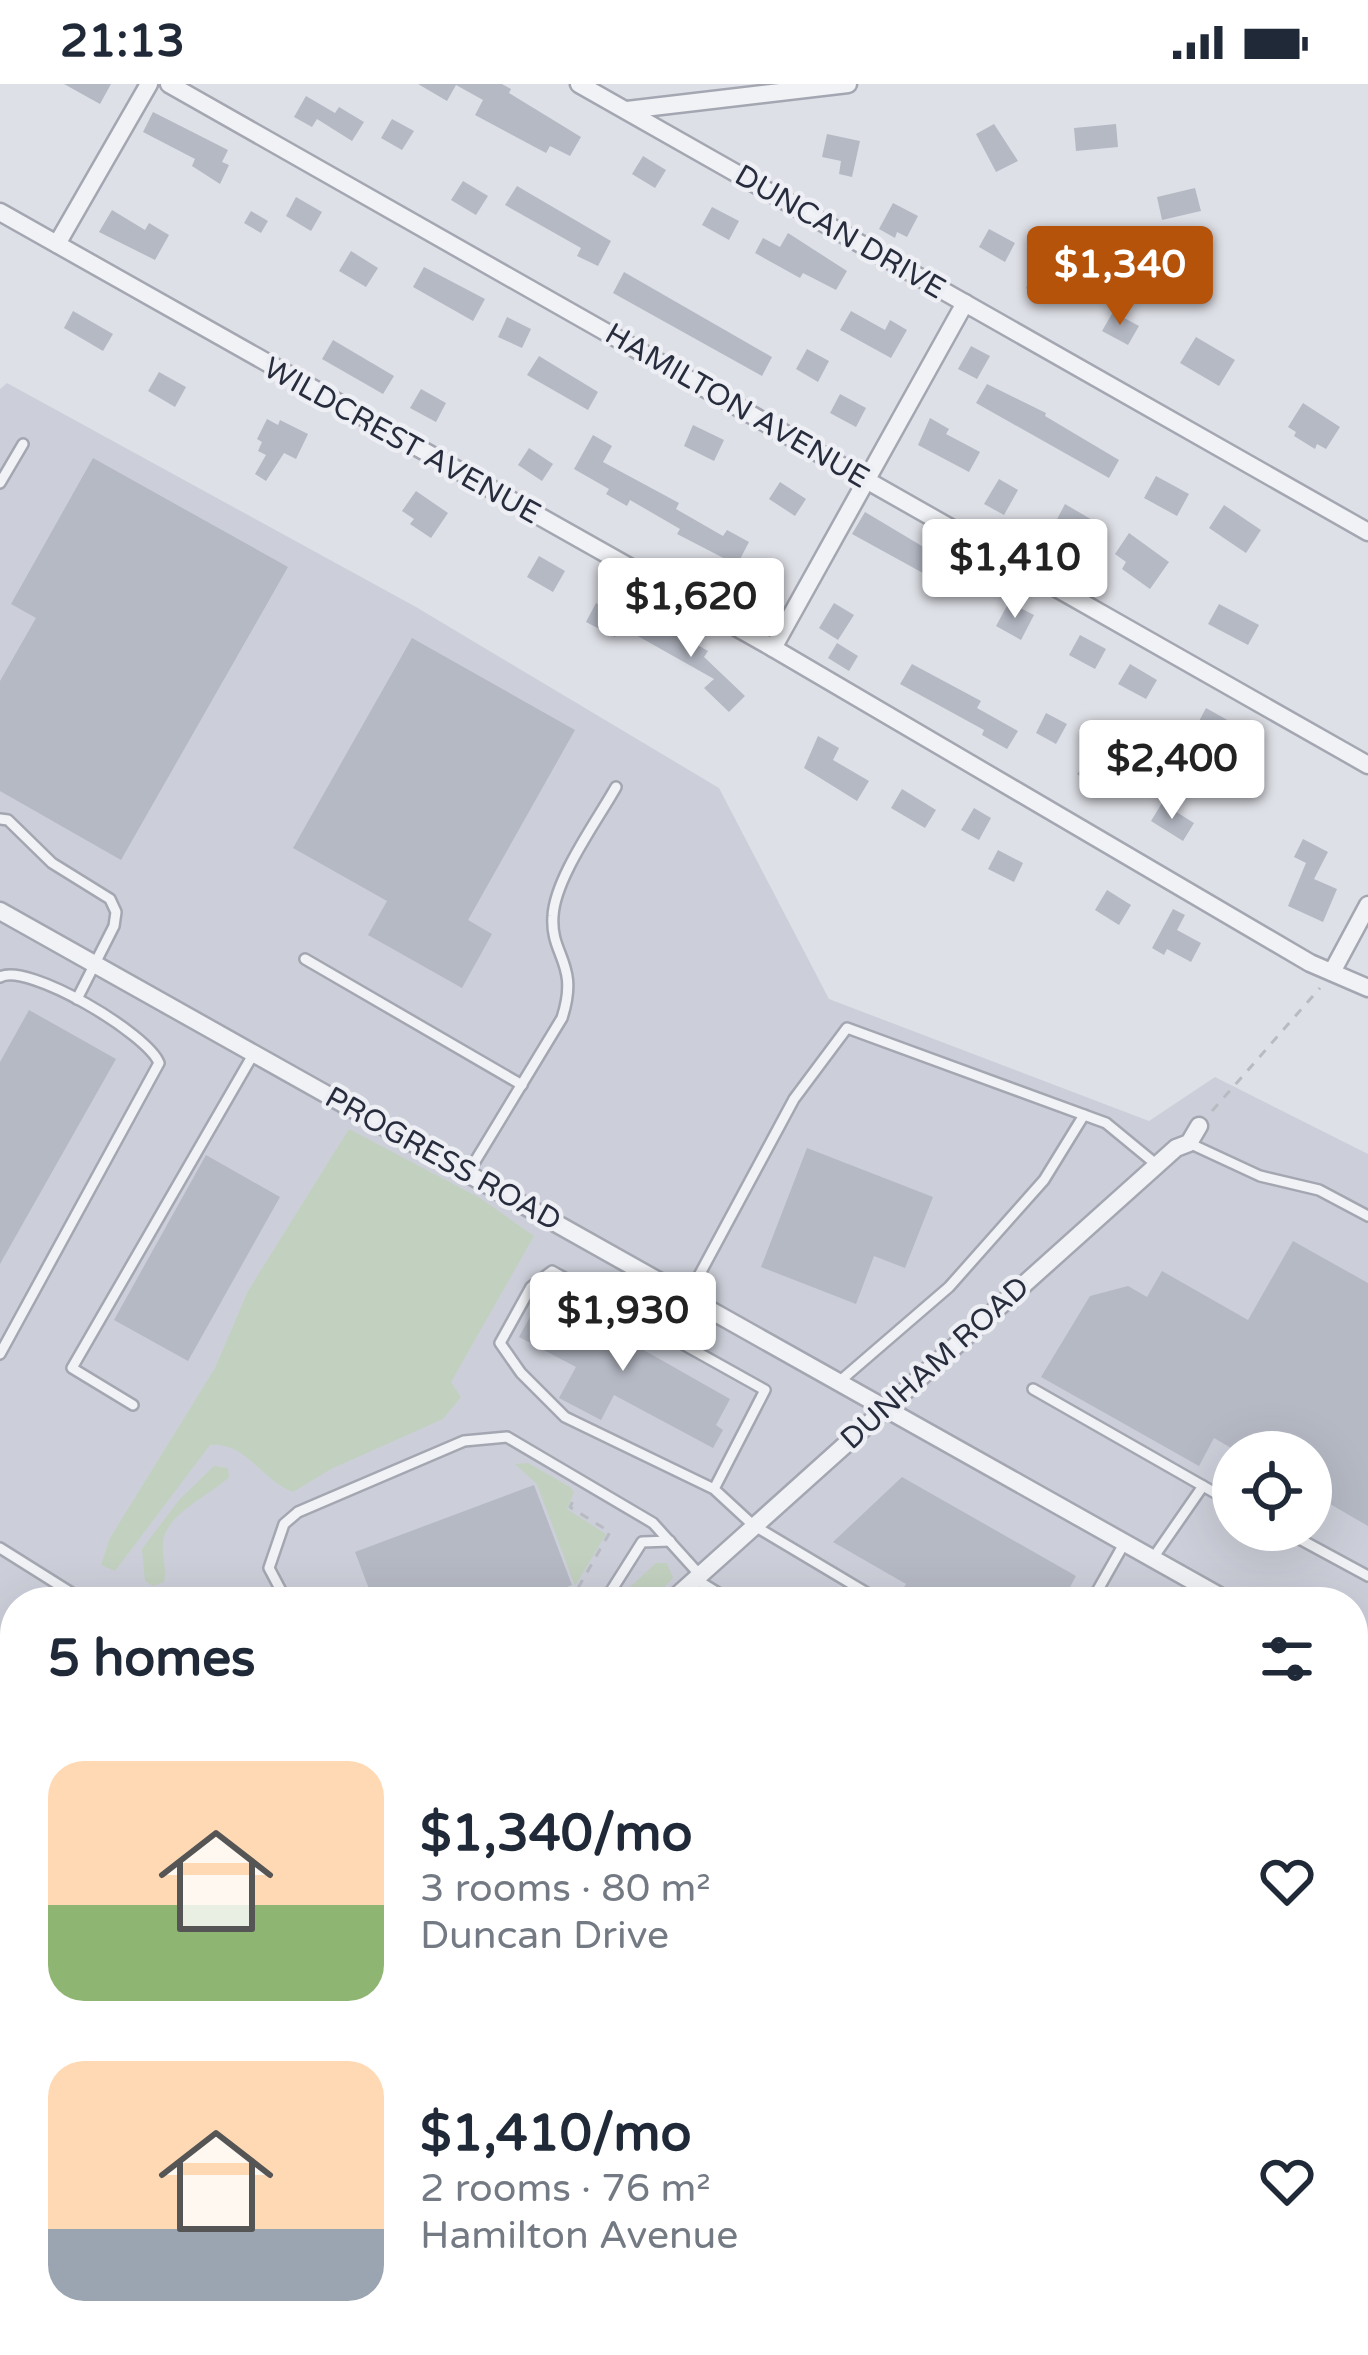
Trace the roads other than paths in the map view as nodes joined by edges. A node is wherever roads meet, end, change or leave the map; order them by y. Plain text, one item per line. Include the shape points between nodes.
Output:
1 (149, 84) edge
2 (169, 84) edge
3 (579, 84) edge
4 (848, 84) edge
5 (626, 110) junction
6 (0, 212) edge
7 (57, 244) junction
8 (965, 303) junction
9 (23, 444) dead end
10 (866, 480) junction
11 (0, 483) edge
12 (1368, 532) edge
13 (772, 648) junction
14 (1368, 764) edge
15 (616, 787) dead end
16 (0, 818) edge
17 (1368, 905) edge
18 (0, 911) edge
19 (305, 959) dead end
20 (94, 963) junction
21 (1332, 972) junction
22 (0, 977) edge
23 (1368, 988) edge
24 (77, 999) junction
25 (254, 1053) junction
26 (522, 1085) junction
27 (1084, 1115) junction
28 (1194, 1135) joint
29 (1157, 1166) junction
30 (468, 1173) junction
31 (1368, 1216) edge
32 (688, 1296) junction
33 (0, 1354) edge
34 (840, 1381) junction
35 (1033, 1389) dead end
36 (133, 1405) dead end
37 (886, 1407) junction
38 (1203, 1486) junction
39 (714, 1489) junction
40 (1212, 1491) edge
41 (753, 1525) junction
42 (670, 1541) junction
43 (1125, 1542) junction
44 (0, 1548) edge
45 (1322, 1551) edge
46 (1154, 1558) junction
47 (697, 1576) junction
48 (1368, 1576) edge
49 (62, 1587) edge
50 (279, 1587) edge
51 (614, 1587) edge
52 (686, 1587) edge
53 (712, 1587) edge
54 (857, 1587) edge
55 (1100, 1587) edge
56 (1204, 1587) edge

1 - 7 street
2 - 10 street, HAMILTON AVENUE
3 - 5 street, DUNCAN DRIVE
4 - 5 street
5 - 8 street, DUNCAN DRIVE
6 - 7 street, WILDCREST AVENUE
7 - 13 street, WILDCREST AVENUE
8 - 10 street
8 - 12 street, DUNCAN DRIVE
9 - 11 lane
10 - 13 street
10 - 14 street, HAMILTON AVENUE
13 - 21 street, WILDCREST AVENUE
15 - 26 lane via 560,890 552,922 570,994
16 - 20 lane via 110,899 114,926
17 - 21 street
18 - 20 street, PROGRESS ROAD
19 - 26 lane
20 - 24 lane
20 - 25 street, PROGRESS ROAD
21 - 23 street, WILDCREST AVENUE
22 - 24 lane via 20,974
24 - 33 lane via 160,1063
25 - 30 street, PROGRESS ROAD
25 - 36 lane via 72,1368
26 - 30 lane
27 - 29 lane
27 - 32 lane via 847,1028 794,1100
27 - 34 lane via 1044,1180 949,1287
28 - 29 street, DUNHAM ROAD
28 - 31 lane via 1260,1176 1319,1190
29 - 37 street, DUNHAM ROAD
30 - 32 street, PROGRESS ROAD
32 - 34 street, PROGRESS ROAD
34 - 37 street, PROGRESS ROAD
35 - 38 lane
37 - 41 street, DUNHAM ROAD
37 - 43 street, PROGRESS ROAD
38 - 40 lane
38 - 46 lane
39 - 39 lane via 766,1390 552,1271 531,1287 500,1343 521,1373 565,1417
39 - 41 lane
41 - 47 street, DUNHAM ROAD
41 - 54 lane
42 - 47 lane
42 - 50 lane via 652,1522 507,1437 464,1441 311,1503 284,1524 269,1568
42 - 51 lane via 642,1542
43 - 46 street, PROGRESS ROAD
43 - 55 lane
44 - 49 lane
45 - 48 lane
46 - 56 street, PROGRESS ROAD
47 - 52 street, DUNHAM ROAD
47 - 53 lane

